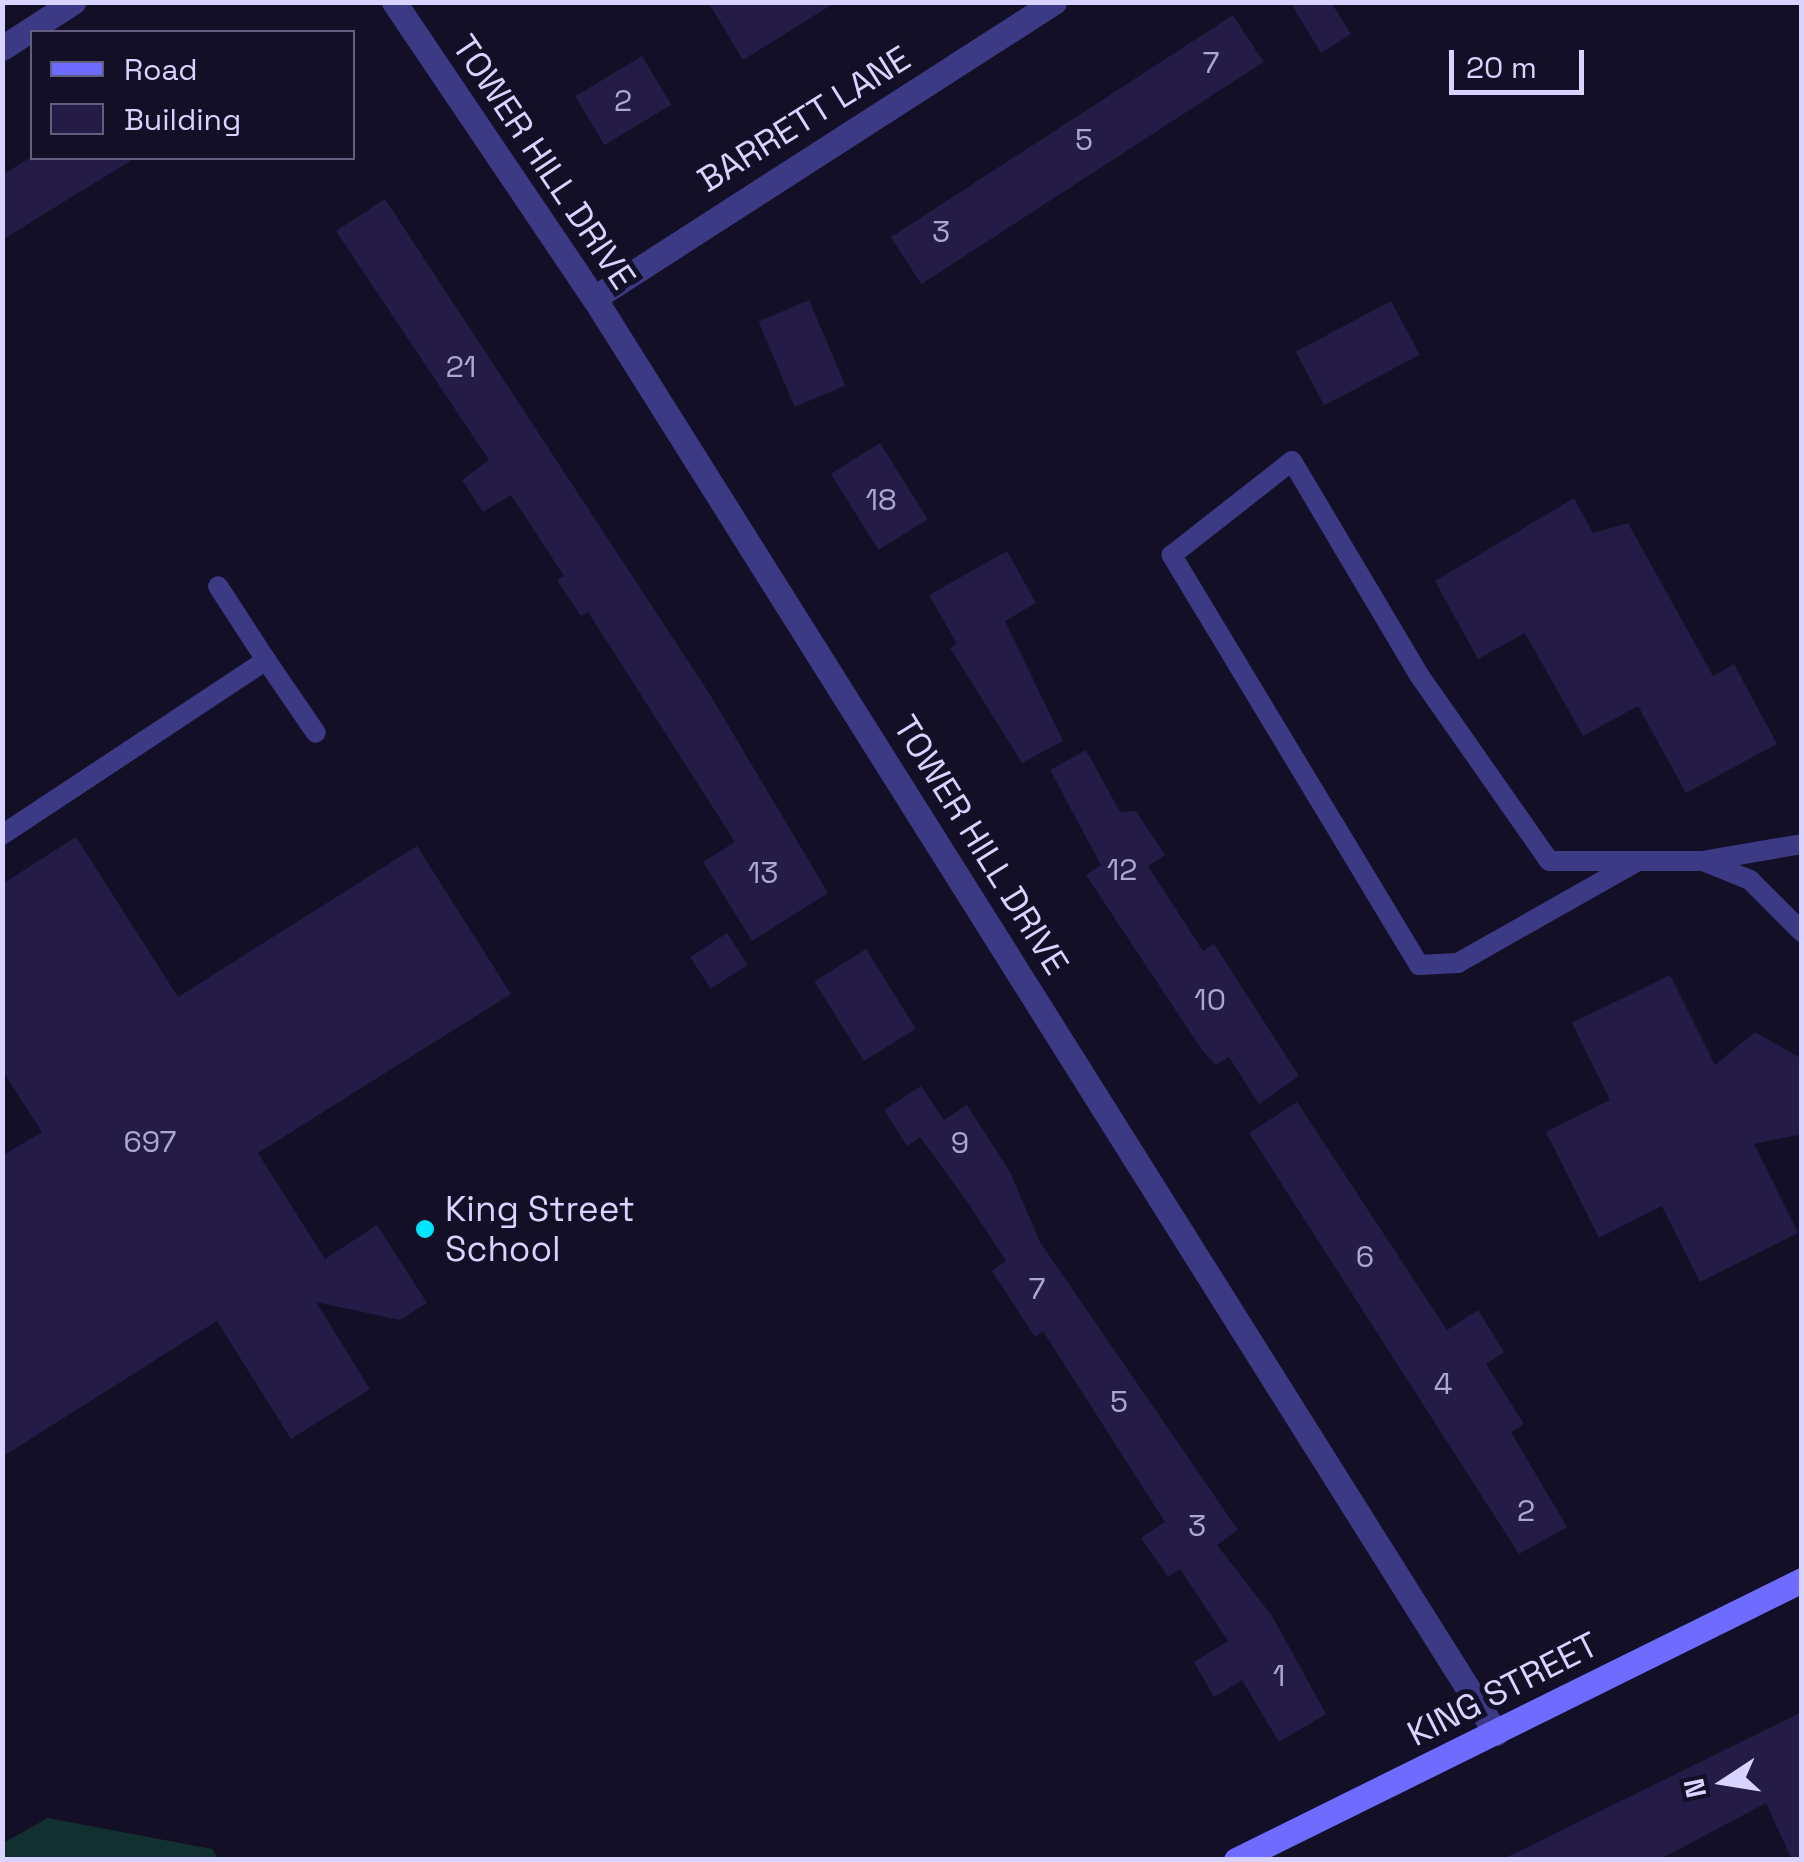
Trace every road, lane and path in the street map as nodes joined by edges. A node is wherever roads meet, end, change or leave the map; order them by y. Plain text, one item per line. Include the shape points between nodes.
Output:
1 (73, 2) edge
2 (394, 2) edge
3 (1054, 2) edge
4 (2, 48) edge
5 (594, 298) junction
6 (218, 586) dead end
7 (266, 660) junction
8 (316, 733) dead end
9 (2, 835) edge
10 (1802, 844) edge
11 (1638, 861) junction
12 (1704, 861) junction
13 (1802, 932) edge
14 (1802, 1580) edge
15 (1496, 1733) junction
16 (1236, 1860) edge

1 - 4 street
2 - 5 street, TOWER HILL DRIVE
3 - 5 street, BARRETT LANE
5 - 15 street, TOWER HILL DRIVE
6 - 7 lane
7 - 8 lane
7 - 9 lane
10 - 12 lane
11 - 11 lane via 1550,861 1419,675 1292,462 1172,554 1419,965 1458,963
11 - 12 lane
12 - 13 lane via 1750,880
14 - 15 main road, KING STREET
15 - 16 main road, KING STREET

